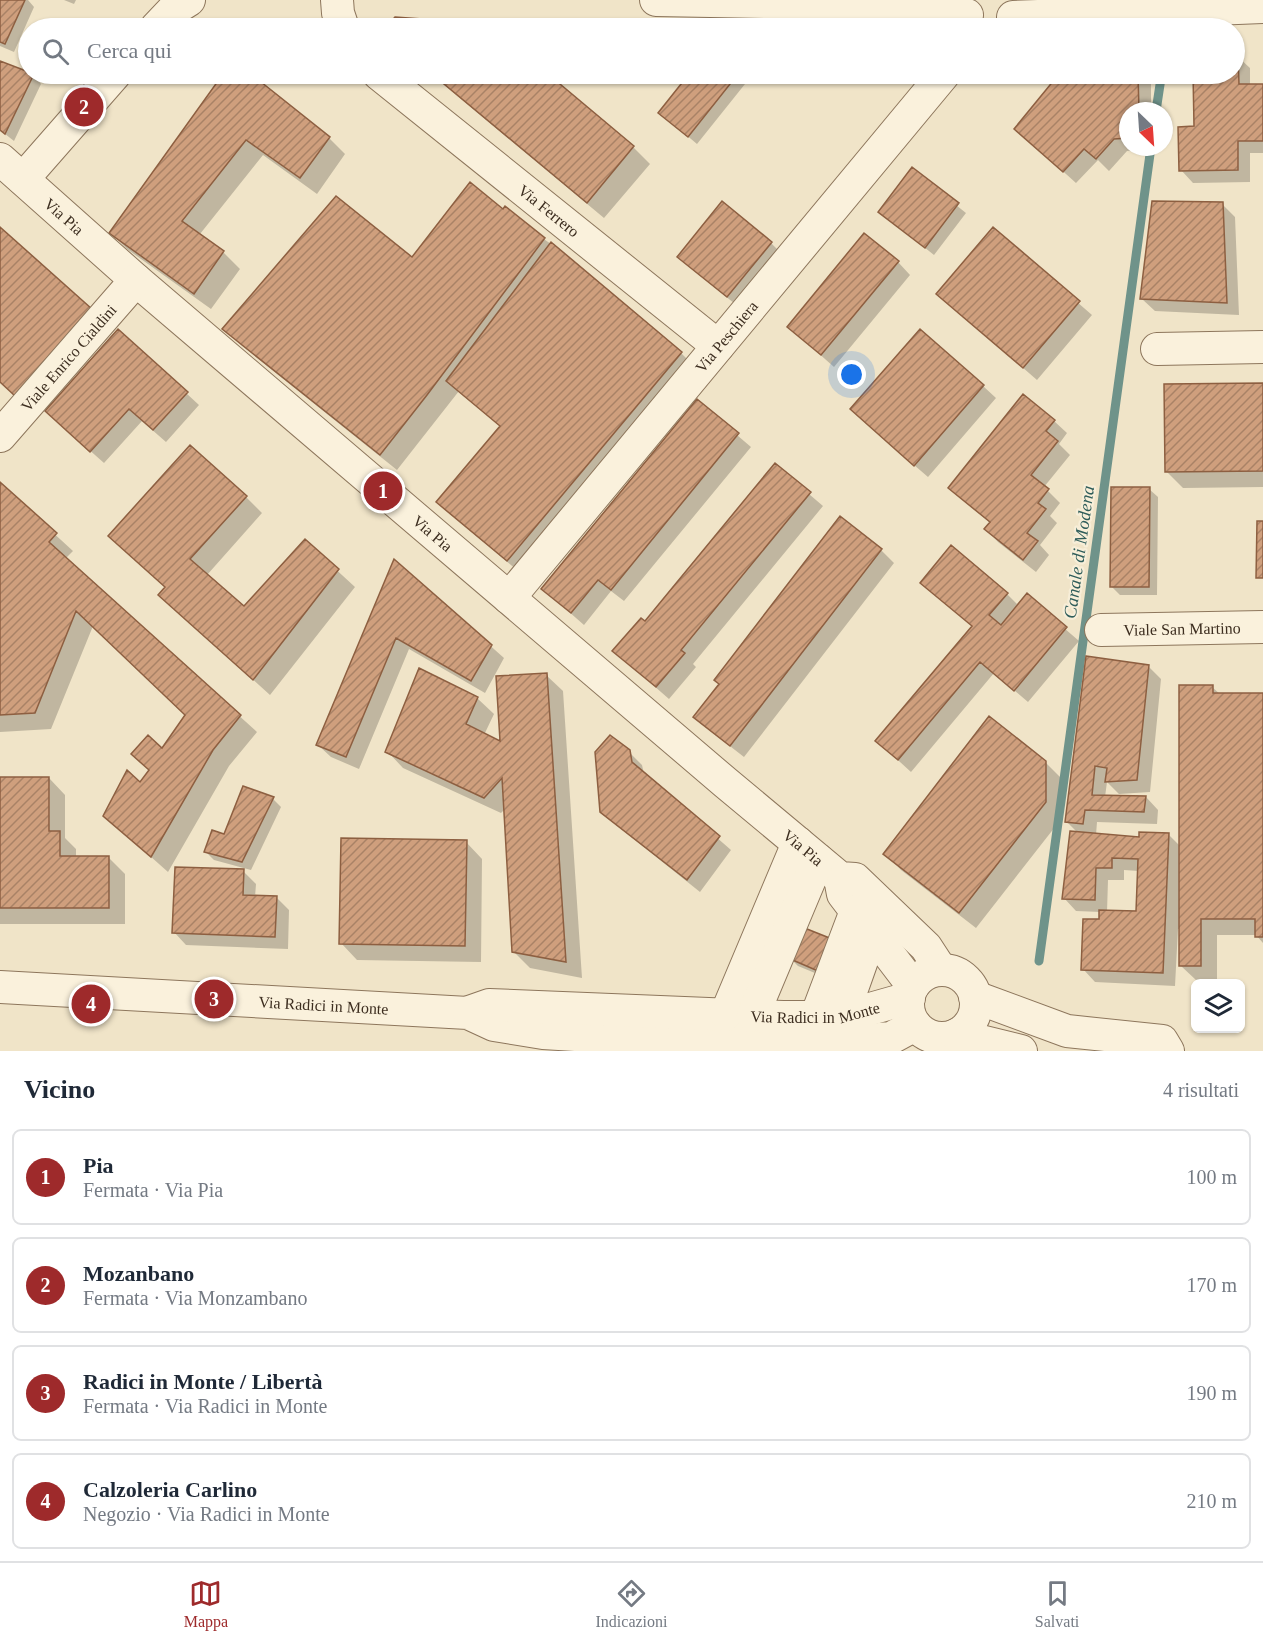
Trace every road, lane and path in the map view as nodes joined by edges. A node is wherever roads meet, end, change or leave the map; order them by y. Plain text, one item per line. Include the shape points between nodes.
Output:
1 (189, 0) edge
2 (337, 0) edge
3 (656, 0) edge
4 (1263, 7) edge
5 (971, 14) edge
6 (1009, 15) edge
7 (165, 18) edge
8 (340, 18) edge
9 (104, 84) edge
10 (391, 84) edge
11 (936, 84) edge
12 (11, 169) edge
13 (136, 280) junction
14 (717, 346) junction
15 (1263, 346) edge
16 (1157, 348) dead end
17 (0, 436) edge
18 (509, 598) junction
19 (1263, 627) edge
20 (1101, 630) dead end
21 (819, 860) junction
22 (864, 922) junction
23 (941, 970) junction
24 (0, 987) edge
25 (975, 997) junction
26 (912, 1003) junction
27 (740, 1015) junction
28 (829, 1017) junction
29 (585, 1032) edge
30 (956, 1035) junction
31 (1021, 1051) edge
32 (1168, 1051) edge

1 - 7 street
2 - 8 street
3 - 5 street via 925,5
4 - 6 street
9 - 12 street
10 - 14 street, Via Ferrero
11 - 14 street, Via Peschiera
12 - 13 street, Via Pia
13 - 17 street, Viale Enrico Cialdini
13 - 18 street, Via Pia
14 - 18 street, Via Peschiera
15 - 16 street
18 - 21 street, Via Pia
19 - 20 street, Viale San Martino
21 - 22 street, Via Pia
21 - 23 street, Via Pia via 855,879 926,947
21 - 27 street
22 - 26 street, Via Pia
22 - 28 street
23 - 25 street via 962,977
23 - 26 street, Via Radici in Monte via 923,976
24 - 29 street, Via Radici in Monte via 468,1013 494,1025 543,1033
25 - 30 street via 973,1018
25 - 32 street via 1067,1031 1162,1041
26 - 28 street, Via Radici in Monte
26 - 29 street, Via Radici in Monte via 891,1038 782,1048
26 - 30 street via 933,1037
27 - 28 street, Via Radici in Monte
27 - 29 street, Via Radici in Monte
30 - 31 street

